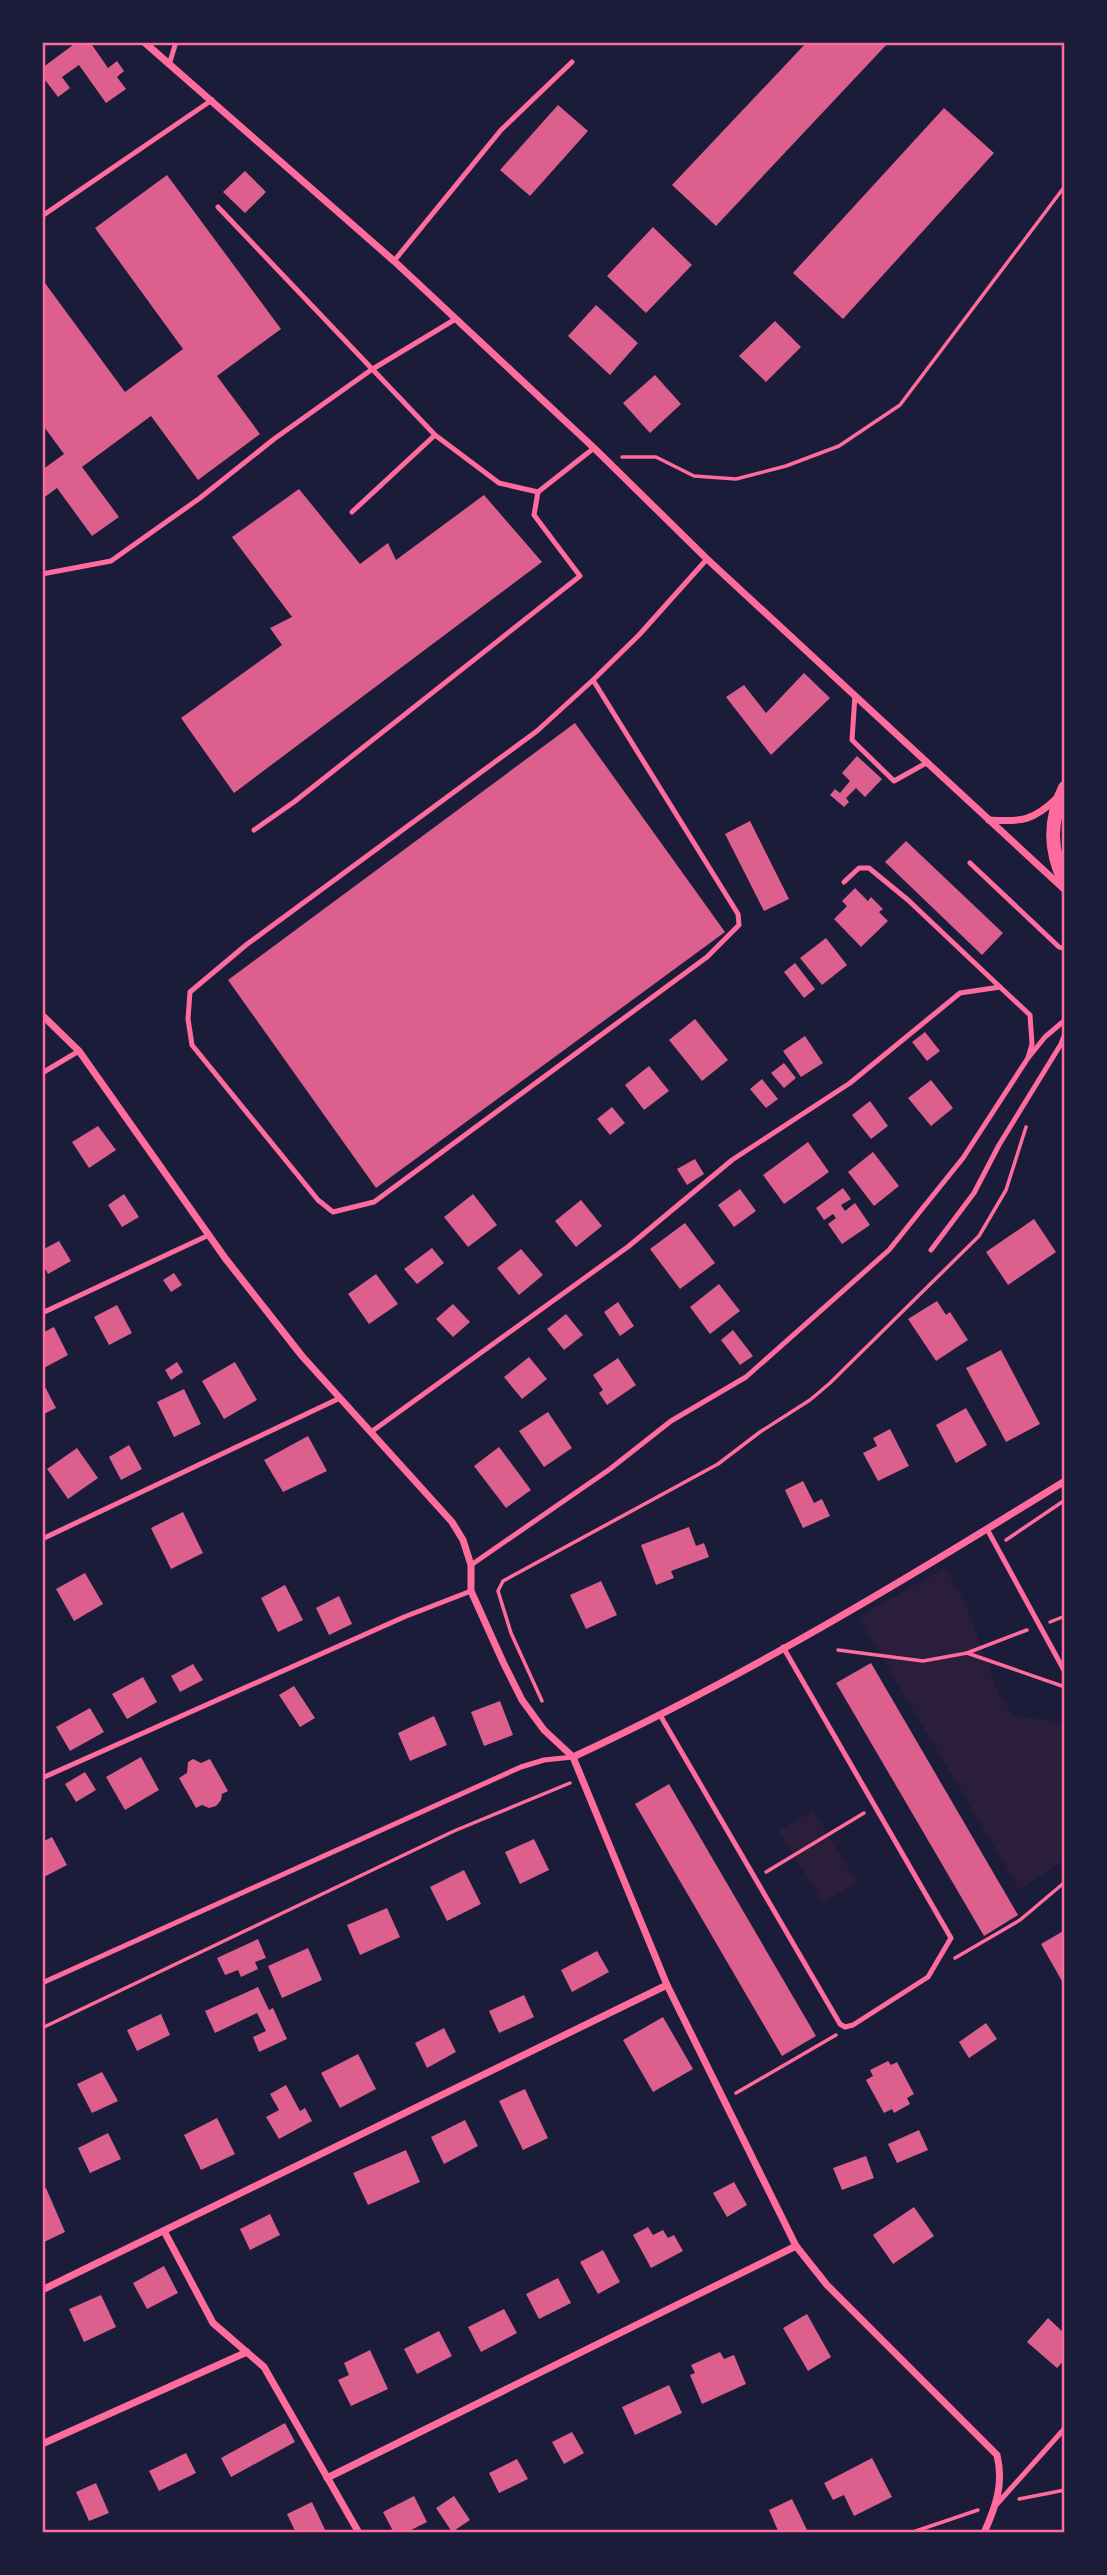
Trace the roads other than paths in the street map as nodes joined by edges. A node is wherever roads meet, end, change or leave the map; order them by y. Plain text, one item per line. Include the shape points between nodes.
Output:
1 (144, 42) edge
2 (176, 42) edge
3 (572, 62) dead end
4 (169, 65) junction
5 (212, 100) junction
6 (218, 207) dead end
7 (42, 216) edge
8 (394, 261) junction
9 (454, 320) junction
10 (371, 370) junction
11 (435, 435) junction
12 (594, 448) junction
13 (538, 492) junction
14 (352, 513) dead end
15 (707, 559) junction
16 (42, 574) edge
17 (593, 680) junction
18 (855, 695) junction
19 (928, 762) junction
20 (1064, 790) edge
21 (1061, 811) edge
22 (988, 820) junction
23 (254, 830) dead end
24 (970, 863) dead end
25 (844, 882) dead end
26 (1065, 882) edge
27 (1065, 890) edge
28 (1065, 949) edge
29 (1000, 987) junction
30 (42, 1015) edge
31 (1065, 1020) edge
32 (1065, 1034) edge
33 (79, 1051) junction
34 (1028, 1058) junction
35 (42, 1073) edge
36 (209, 1235) junction
37 (931, 1250) dead end
38 (42, 1313) edge
39 (340, 1398) junction
40 (371, 1432) junction
41 (1065, 1481) edge
42 (987, 1529) junction
43 (42, 1538) edge
44 (471, 1565) junction
45 (471, 1591) junction
46 (783, 1647) junction
47 (1065, 1672) edge
48 (660, 1715) junction
49 (573, 1757) junction
50 (42, 1778) edge
51 (42, 1983) edge
52 (667, 1985) junction
53 (164, 2231) junction
54 (796, 2246) junction
55 (42, 2290) edge
56 (247, 2352) junction
57 (1065, 2428) edge
58 (42, 2444) edge
59 (327, 2478) junction
60 (998, 2504) junction
61 (359, 2533) edge
62 (985, 2533) edge

1 - 4 street
2 - 4 lane
3 - 8 lane via 501,130
4 - 5 street
5 - 7 lane
5 - 8 street
6 - 10 lane
8 - 9 street
9 - 10 lane
9 - 12 street
10 - 11 lane
10 - 16 lane via 111,561
11 - 13 lane via 499,483
11 - 14 lane
12 - 13 lane
12 - 15 street
13 - 23 lane via 534,515 580,576
15 - 17 lane
15 - 18 street
17 - 17 lane via 738,915 739,925 707,957 374,1202 333,1212 318,1200 192,1045 190,992 246,944 537,731
18 - 19 street
18 - 19 lane via 852,740 894,780
19 - 22 street
20 - 21 main road
20 - 22 street via 1027,820
21 - 26 main road via 1052,832 1055,861
22 - 27 street
24 - 28 lane
25 - 29 lane via 859,868 869,868
29 - 34 lane via 1030,1015
29 - 40 lane via 960,993 850,1083 732,1160 629,1246
30 - 33 street
31 - 34 lane
32 - 37 lane via 974,1193
33 - 35 lane
33 - 36 street
34 - 44 lane via 963,1158 889,1250 746,1377 671,1421
36 - 38 lane
36 - 39 street
39 - 40 street
39 - 43 lane
40 - 44 street via 452,1522
41 - 42 street
42 - 46 street
42 - 47 lane
44 - 45 street
45 - 49 street via 522,1700 544,1730
45 - 50 lane
46 - 48 street
46 - 48 lane via 951,1938 922,1981 853,2025 840,2024
48 - 49 street
49 - 51 lane via 521,1767
49 - 52 street
52 - 53 street
52 - 54 street
53 - 55 street
53 - 56 street via 214,2323
54 - 59 street
54 - 60 street via 827,2285 997,2455 1002,2474
56 - 58 street
56 - 59 street via 264,2367
57 - 60 lane
59 - 61 street
60 - 62 street

